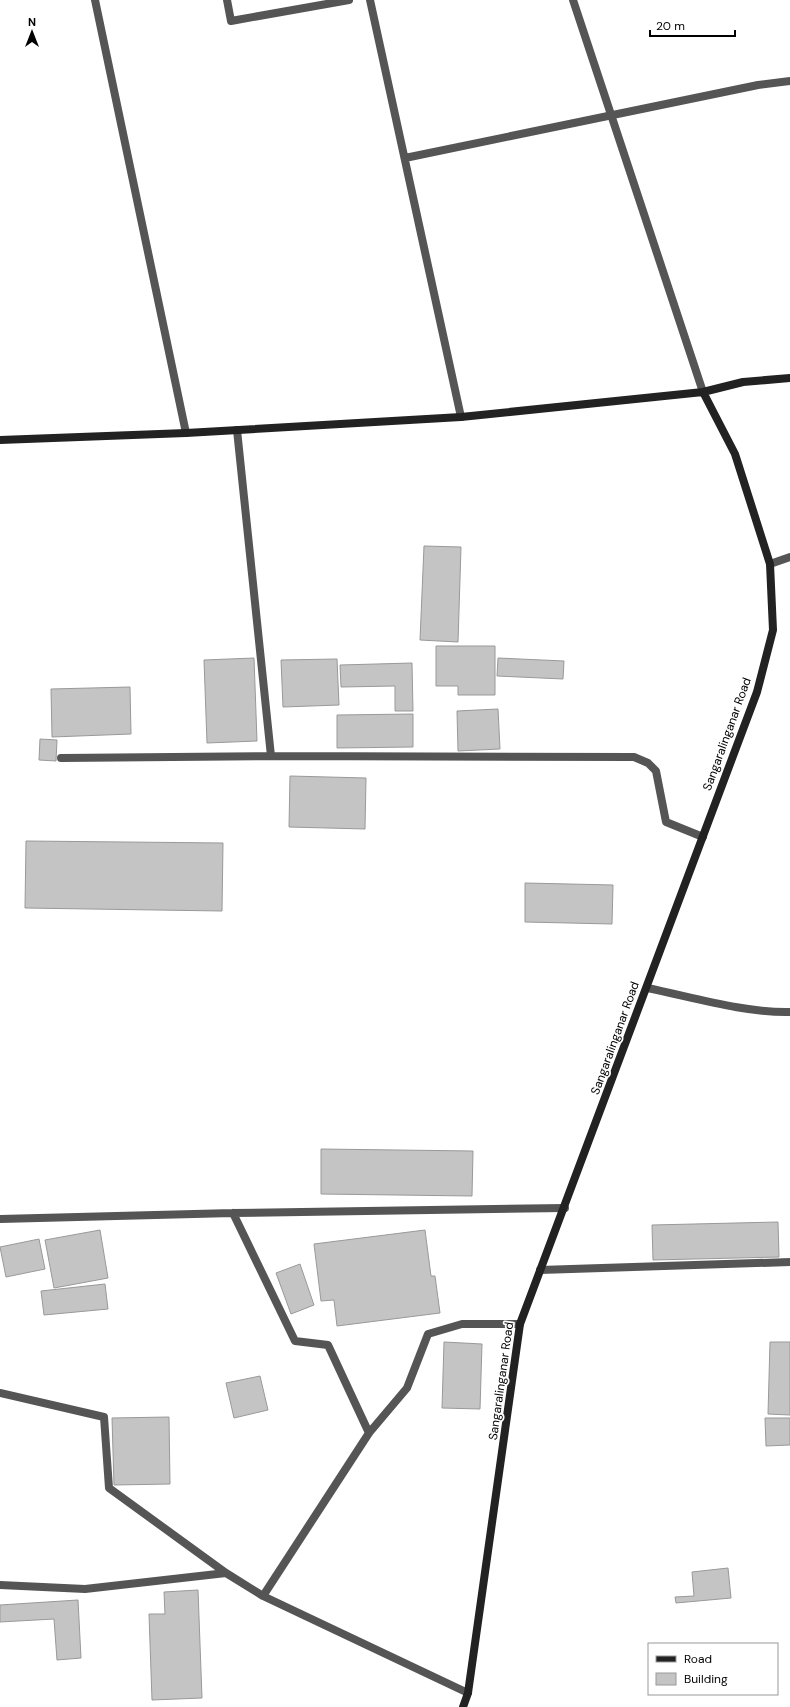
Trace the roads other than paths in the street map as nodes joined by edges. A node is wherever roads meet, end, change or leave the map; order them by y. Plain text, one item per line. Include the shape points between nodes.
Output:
1 (95, 0) edge
2 (227, 0) edge
3 (349, 0) edge
4 (370, 0) edge
5 (573, 0) edge
6 (790, 81) edge
7 (612, 116) junction
8 (405, 158) junction
9 (790, 378) edge
10 (704, 392) junction
11 (461, 417) junction
12 (236, 430) junction
13 (186, 433) junction
14 (0, 440) edge
15 (790, 557) edge
16 (770, 564) junction
17 (271, 756) junction
18 (61, 758) dead end
19 (703, 837) junction
20 (647, 988) junction
21 (790, 1012) edge
22 (565, 1208) junction
23 (233, 1213) junction
24 (0, 1219) edge
25 (790, 1262) edge
26 (540, 1270) junction
27 (520, 1324) junction
28 (0, 1393) edge
29 (369, 1433) junction
30 (226, 1573) junction
31 (0, 1585) edge
32 (263, 1596) junction
33 (468, 1693) junction
34 (463, 1707) edge

1 - 13 street
2 - 3 street via 231,21
4 - 8 street
5 - 7 street
6 - 7 street via 758,85
7 - 8 street
7 - 10 street
8 - 11 street
9 - 10 main road via 743,382
10 - 11 main road
10 - 16 main road, Sangaralinganar Road via 735,454
11 - 12 main road
12 - 13 main road
12 - 17 street
13 - 14 main road
15 - 16 street
16 - 19 main road, Sangaralinganar Road via 773,630 757,692
17 - 18 street
17 - 19 street via 634,757 648,763 656,771 666,822
19 - 20 main road, Sangaralinganar Road
20 - 21 street via 740,1007
20 - 22 main road, Sangaralinganar Road
22 - 23 street
22 - 26 main road, Sangaralinganar Road
23 - 24 street
23 - 29 street via 295,1341 328,1345
25 - 26 street
26 - 27 main road, Sangaralinganar Road
27 - 29 street via 462,1324 428,1334 407,1388
27 - 33 main road, Sangaralinganar Road
28 - 30 street via 104,1417 109,1488
29 - 32 street
30 - 31 street via 85,1589
30 - 32 street
32 - 33 street
33 - 34 main road, Sangaralinganar Road

